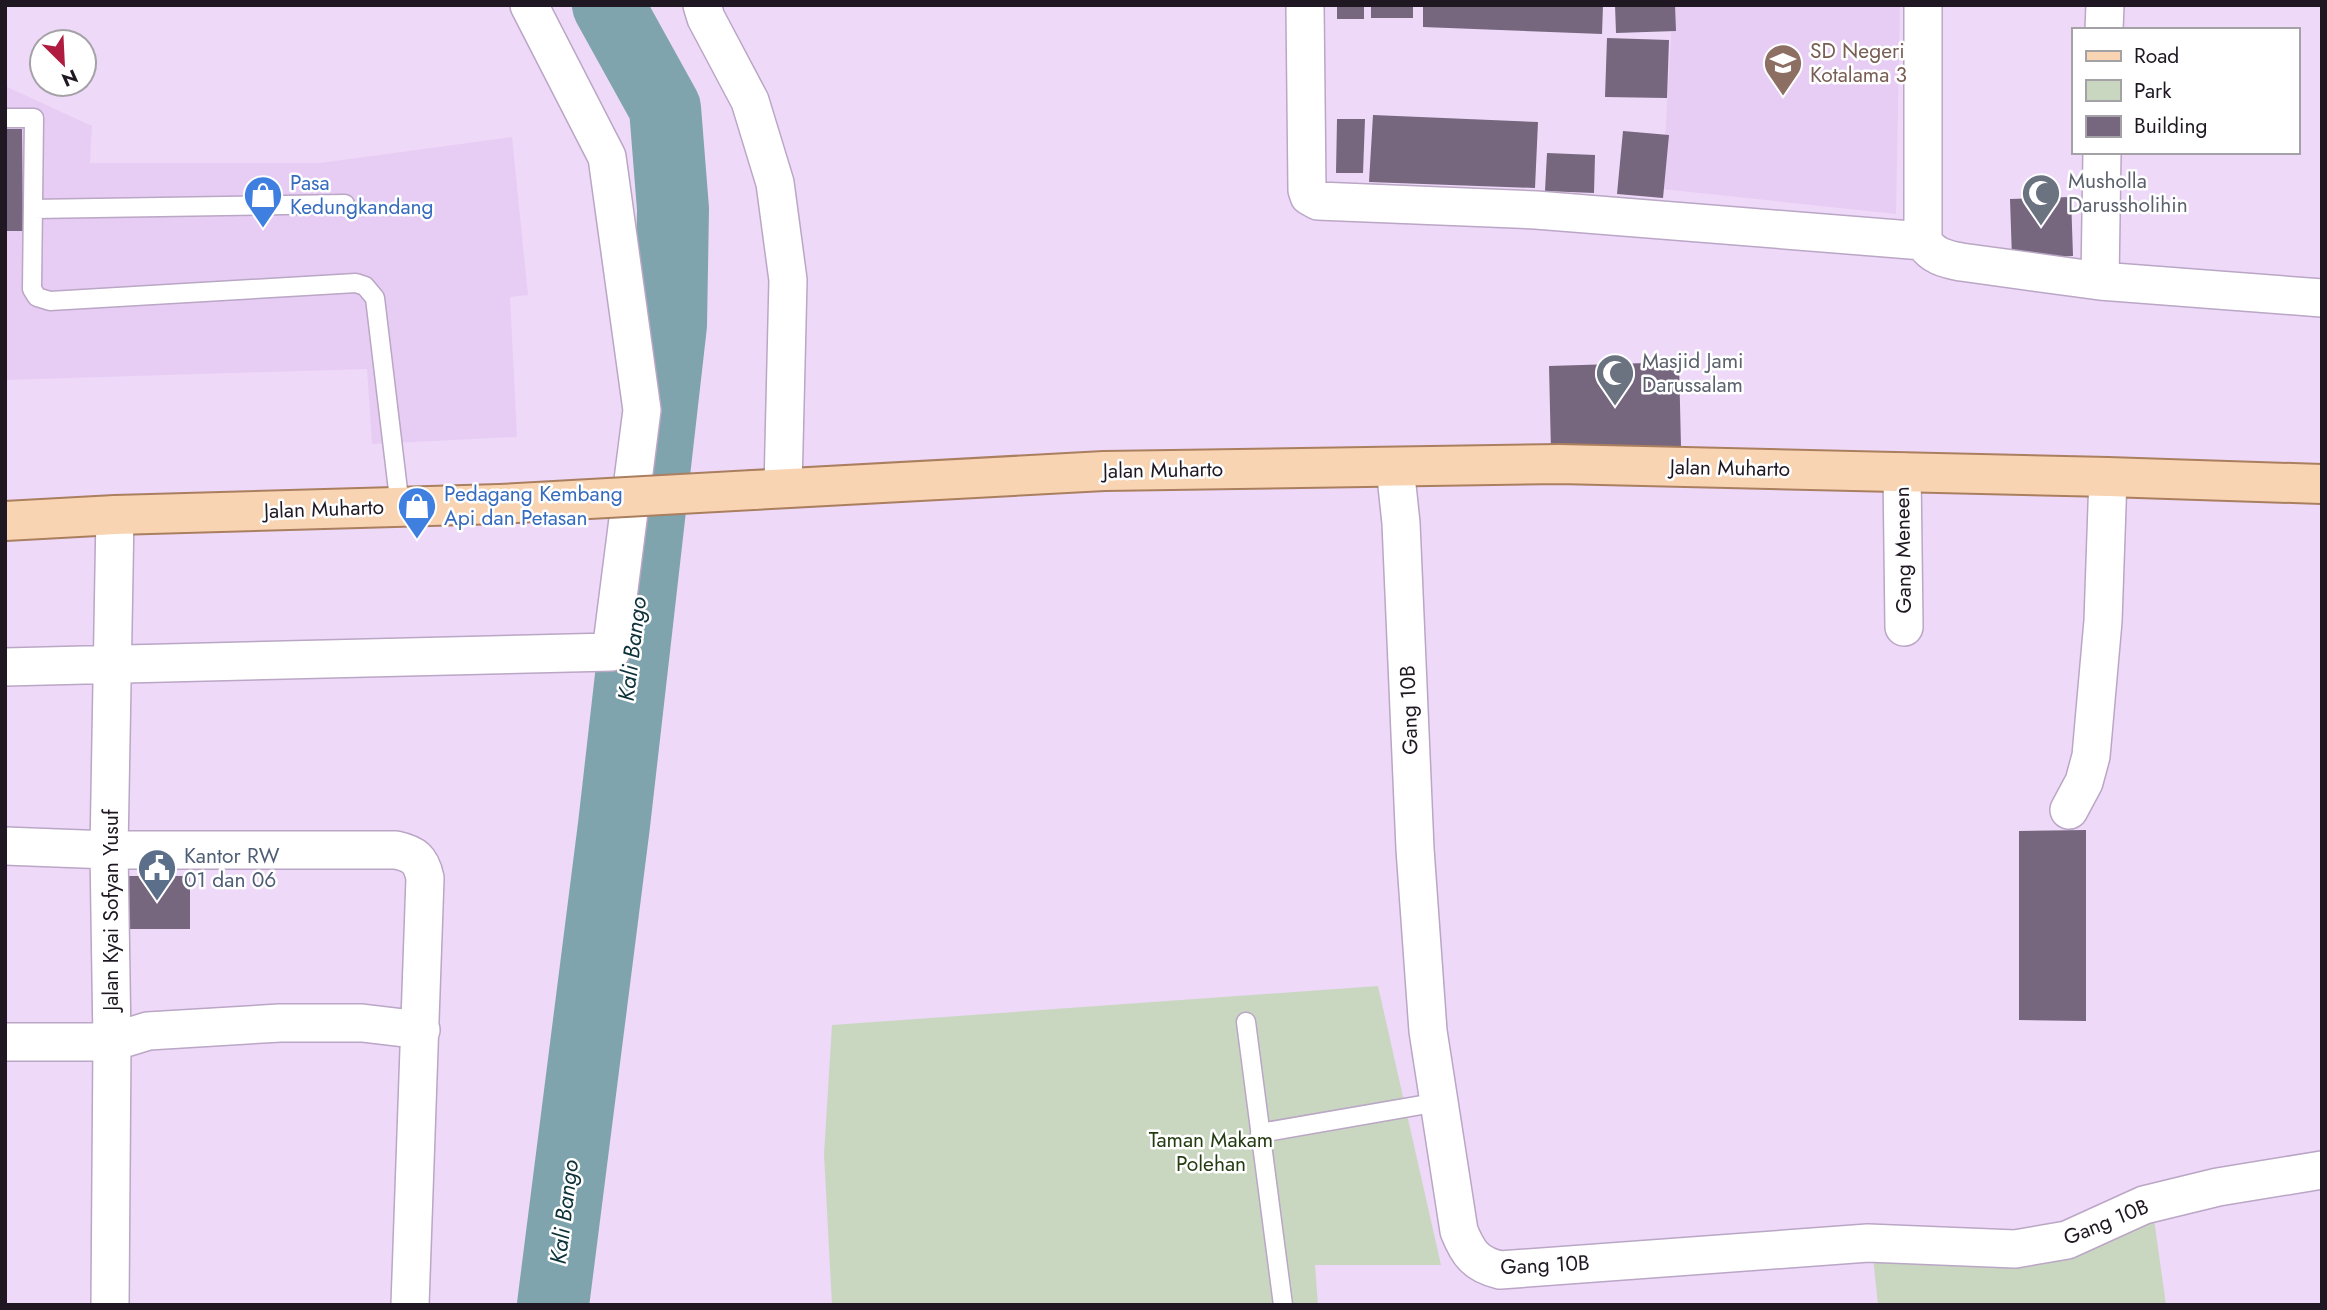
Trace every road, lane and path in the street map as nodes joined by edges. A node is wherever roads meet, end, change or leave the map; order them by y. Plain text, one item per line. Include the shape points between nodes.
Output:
1 (529, 5) edge
2 (702, 5) edge
3 (1305, 5) edge
4 (1923, 5) edge
5 (2105, 5) edge
6 (2104, 28) edge
7 (5, 118) edge
8 (2102, 154) edge
9 (345, 204) dead end
10 (33, 209) junction
11 (1923, 241) junction
12 (2099, 281) junction
13 (2322, 298) edge
14 (1395, 467) junction
15 (1902, 472) junction
16 (2108, 477) junction
17 (2322, 484) edge
18 (768, 488) junction
19 (400, 507) junction
20 (115, 515) junction
21 (5, 521) edge
22 (1904, 627) dead end
23 (5, 667) edge
24 (2069, 810) dead end
25 (5, 846) edge
26 (109, 850) junction
27 (1246, 1022) dead end
28 (421, 1030) junction
29 (5, 1042) edge
30 (112, 1042) junction
31 (1439, 1102) junction
32 (1261, 1133) junction
33 (2322, 1170) edge
34 (110, 1305) edge
35 (410, 1305) edge
36 (1283, 1305) edge

1 - 23 street via 607,157 642,410 611,652
2 - 18 street via 750,101 775,183 788,280
3 - 11 street via 1307,190 1315,200 1535,210
4 - 11 street
5 - 6 street
7 - 10 lane via 34,118
8 - 12 street
9 - 10 lane
10 - 19 lane via 32,289 37,297 50,302 365,286 375,298
11 - 12 street via 1944,259
12 - 13 street
14 - 15 main road, Jalan Muharto via 1559,464
14 - 18 main road, Jalan Muharto via 1104,471
14 - 31 street, Gang 10B via 1415,862 1428,1031
15 - 16 main road, Jalan Muharto
15 - 22 street, Gang Meneen
16 - 17 main road, Jalan Muharto
16 - 24 street via 2091,756
18 - 19 main road, Jalan Muharto, bridge
19 - 20 main road, Jalan Muharto
20 - 21 main road, Jalan Muharto
20 - 26 street, Jalan Kyai Sofyan Yusuf
25 - 26 street
26 - 28 street via 410,853 418,858 425,878
26 - 30 street, Jalan Kyai Sofyan Yusuf
27 - 32 lane
28 - 30 street via 362,1023 280,1023 148,1031
28 - 35 street
29 - 30 street
30 - 34 street, Jalan Kyai Sofyan Yusuf
31 - 32 lane
31 - 33 street, Gang 10B via 1459,1231 1474,1259 1500,1270 1868,1243 2015,1250 2067,1240 2144,1205
32 - 36 lane

